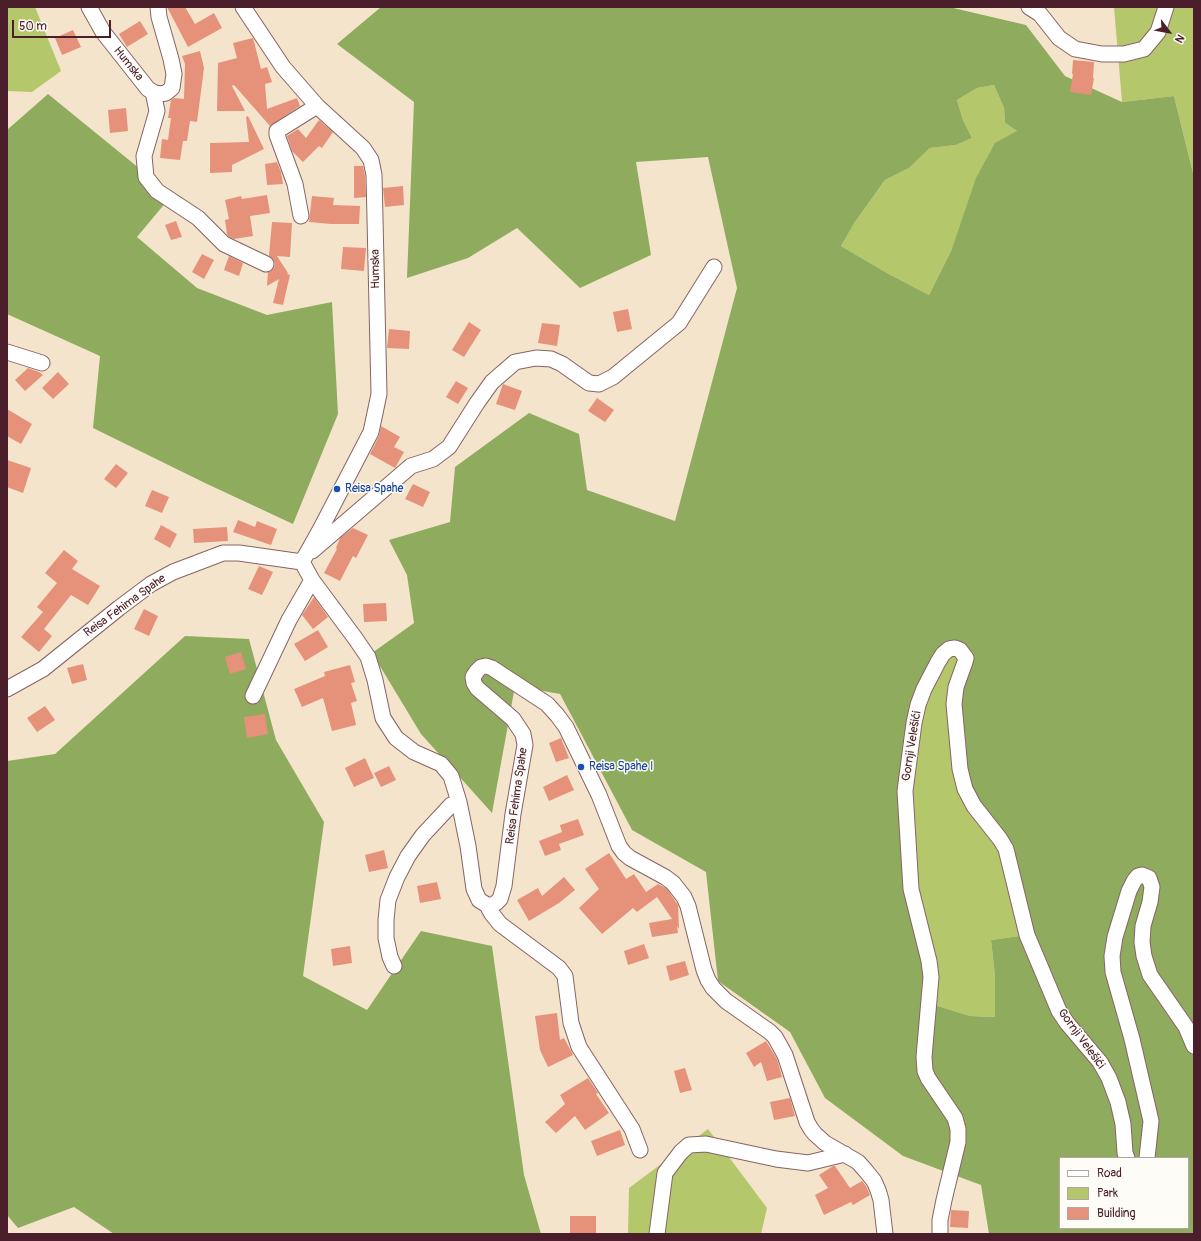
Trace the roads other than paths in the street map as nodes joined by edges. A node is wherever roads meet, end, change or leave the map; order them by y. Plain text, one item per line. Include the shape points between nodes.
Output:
1 (89, 7) edge
2 (158, 7) edge
3 (243, 7) edge
4 (1029, 7) edge
5 (1166, 7) edge
6 (153, 92) junction
7 (317, 106) junction
8 (301, 216) dead end
9 (266, 264) dead end
10 (714, 267) dead end
11 (7, 352) edge
12 (42, 363) dead end
13 (303, 560) junction
14 (312, 580) junction
15 (7, 689) edge
16 (253, 696) dead end
17 (459, 802) junction
18 (487, 905) junction
19 (394, 966) dead end
20 (1194, 1046) edge
21 (640, 1150) dead end
22 (845, 1154) junction
23 (1127, 1157) edge
24 (1146, 1157) edge
25 (657, 1234) edge
26 (885, 1234) edge
27 (940, 1234) edge

1 - 6 street, Humska via 103,32
2 - 6 street via 174,74 172,88 166,93
3 - 7 street, Humska via 283,67
4 - 5 street via 1040,14 1060,38 1075,48 1102,54 1124,54 1144,49 1158,32
6 - 9 street via 157,111 144,156 146,177 157,191 198,218 224,244
7 - 8 street via 277,131 295,184
7 - 13 street, Humska via 363,148 371,160 374,175 379,394 371,432
10 - 13 street via 679,323 613,377 599,384 589,383 551,358 515,362 492,382 449,447 433,458 411,466
11 - 12 street
13 - 14 street
13 - 15 street, Reisa Fehima Spahe via 223,553 173,572 151,584 43,669
14 - 16 street via 289,620
14 - 17 street via 368,657 383,718 396,738 414,752 441,764 451,776
17 - 18 street via 474,889 479,900
17 - 19 street via 451,805 423,835 397,877 388,900 386,920 386,938
18 - 21 street via 500,924 559,968 565,976 571,1023 579,1046 632,1129
18 - 22 street, Reisa Fehima Spahe via 500,899 504,886 525,745 523,734 513,719 474,683 476,671 486,666 547,704 557,714 566,727 599,795 619,846 630,858 665,877 680,890 688,906 708,980 726,1001 775,1037 785,1055 811,1129 825,1143
20 - 24 street via 1186,1027 1150,975 1142,937 1152,887 1149,878 1138,876 1129,891 1115,936 1112,956 1113,972 1152,1121
22 - 25 street via 808,1163 706,1144 689,1145 665,1173
22 - 26 street, Reisa Fehima Spahe via 858,1162 878,1190
23 - 27 street, Gornji Velešići via 1123,1124 1109,1078 1100,1062 1059,1011 1027,935 1006,849 974,806 965,789 960,770 954,704 956,687 966,658 960,650 949,649 938,662 918,705 905,791 910,889 931,977 924,1065 928,1078 955,1118 958,1129 958,1142 940,1220

